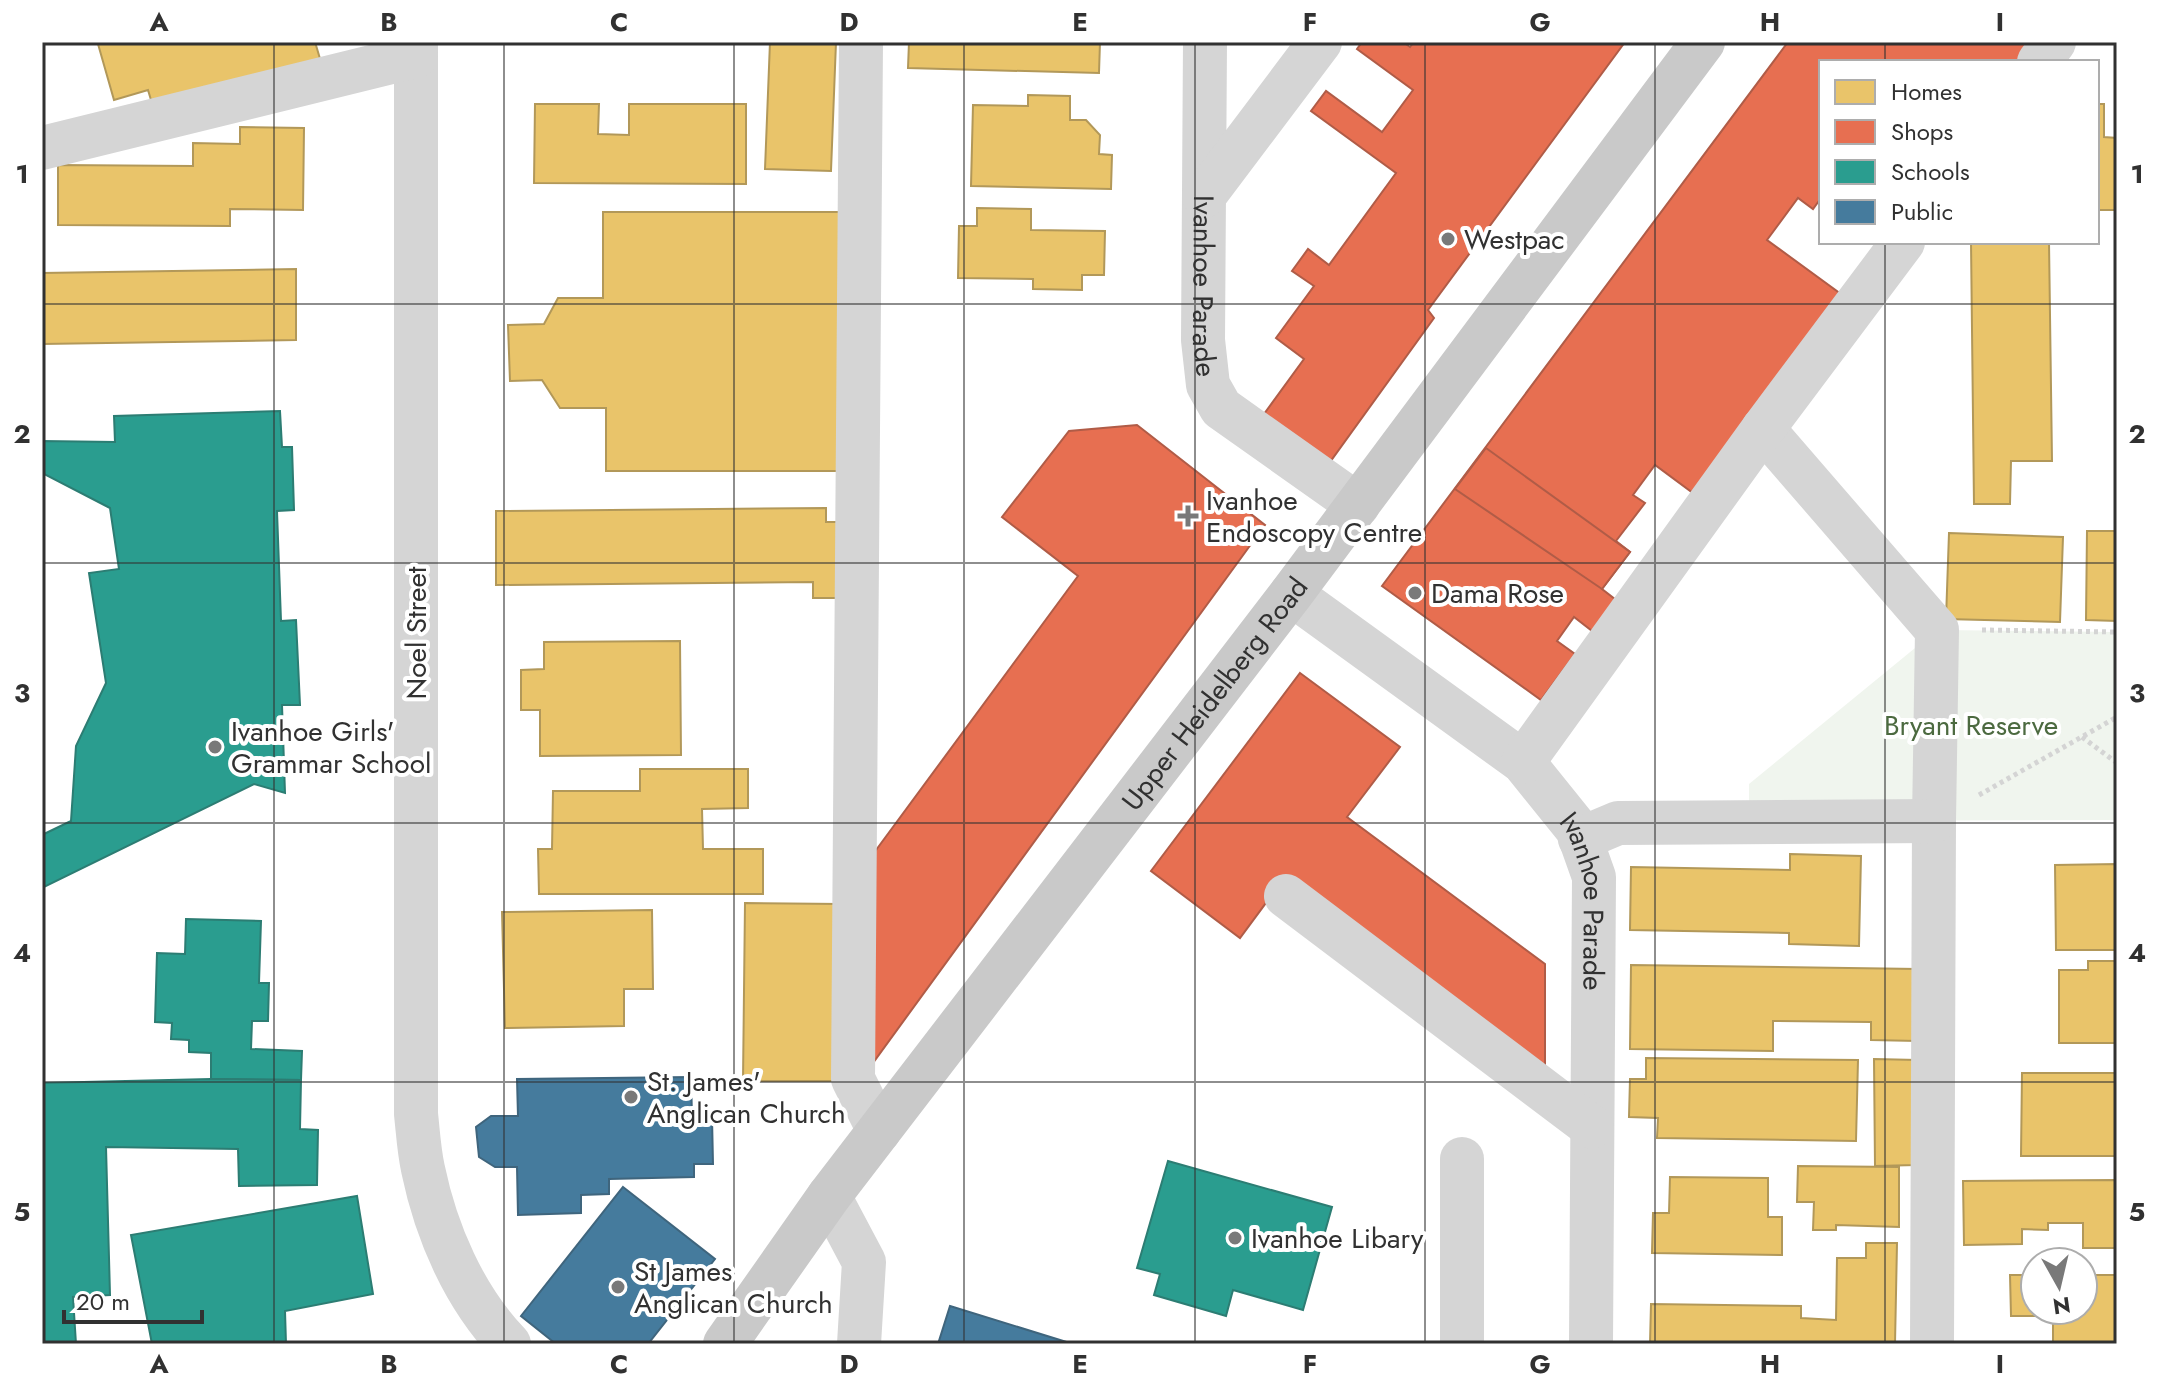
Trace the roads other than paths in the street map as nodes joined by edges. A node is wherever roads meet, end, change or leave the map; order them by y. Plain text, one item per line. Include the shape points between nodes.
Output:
1 (861, 42) edge
2 (1205, 42) edge
3 (1320, 42) edge
4 (1703, 42) edge
5 (2054, 42) edge
6 (416, 49) edge
7 (2040, 60) edge
8 (42, 148) edge
9 (1204, 196) junction
10 (1902, 244) edge
11 (1763, 429) junction
12 (1358, 505) junction
13 (1291, 594) junction
14 (1523, 762) junction
15 (1934, 821) junction
16 (1580, 839) junction
17 (1286, 896) dead end
18 (1592, 1127) junction
19 (879, 1131) junction
20 (1462, 1159) dead end
21 (829, 1196) junction
22 (509, 1344) edge
23 (725, 1344) edge
24 (859, 1344) edge
25 (1462, 1344) edge
26 (1591, 1344) edge
27 (1932, 1344) edge

1 - 19 street via 853,1079
2 - 9 street, Ivanhoe Parade
3 - 9 street
4 - 12 main road, Upper Heidelberg Road
5 - 7 street
6 - 8 street
6 - 22 street, Noel Street via 416,1114 422,1168 440,1229 464,1282
9 - 12 street, Ivanhoe Parade via 1203,340 1208,385 1221,408
10 - 11 street
11 - 14 street
11 - 15 street via 1937,630
12 - 13 main road, Upper Heidelberg Road
13 - 14 street, Ivanhoe Parade
13 - 19 main road, Upper Heidelberg Road
14 - 16 street, Ivanhoe Parade
15 - 16 street via 1618,823
15 - 27 street
16 - 18 street, Ivanhoe Parade via 1594,877
17 - 18 street
18 - 26 street, Ivanhoe Parade
19 - 21 main road, Upper Heidelberg Road
20 - 25 street
21 - 23 main road, Upper Heidelberg Road
21 - 24 street via 864,1262

